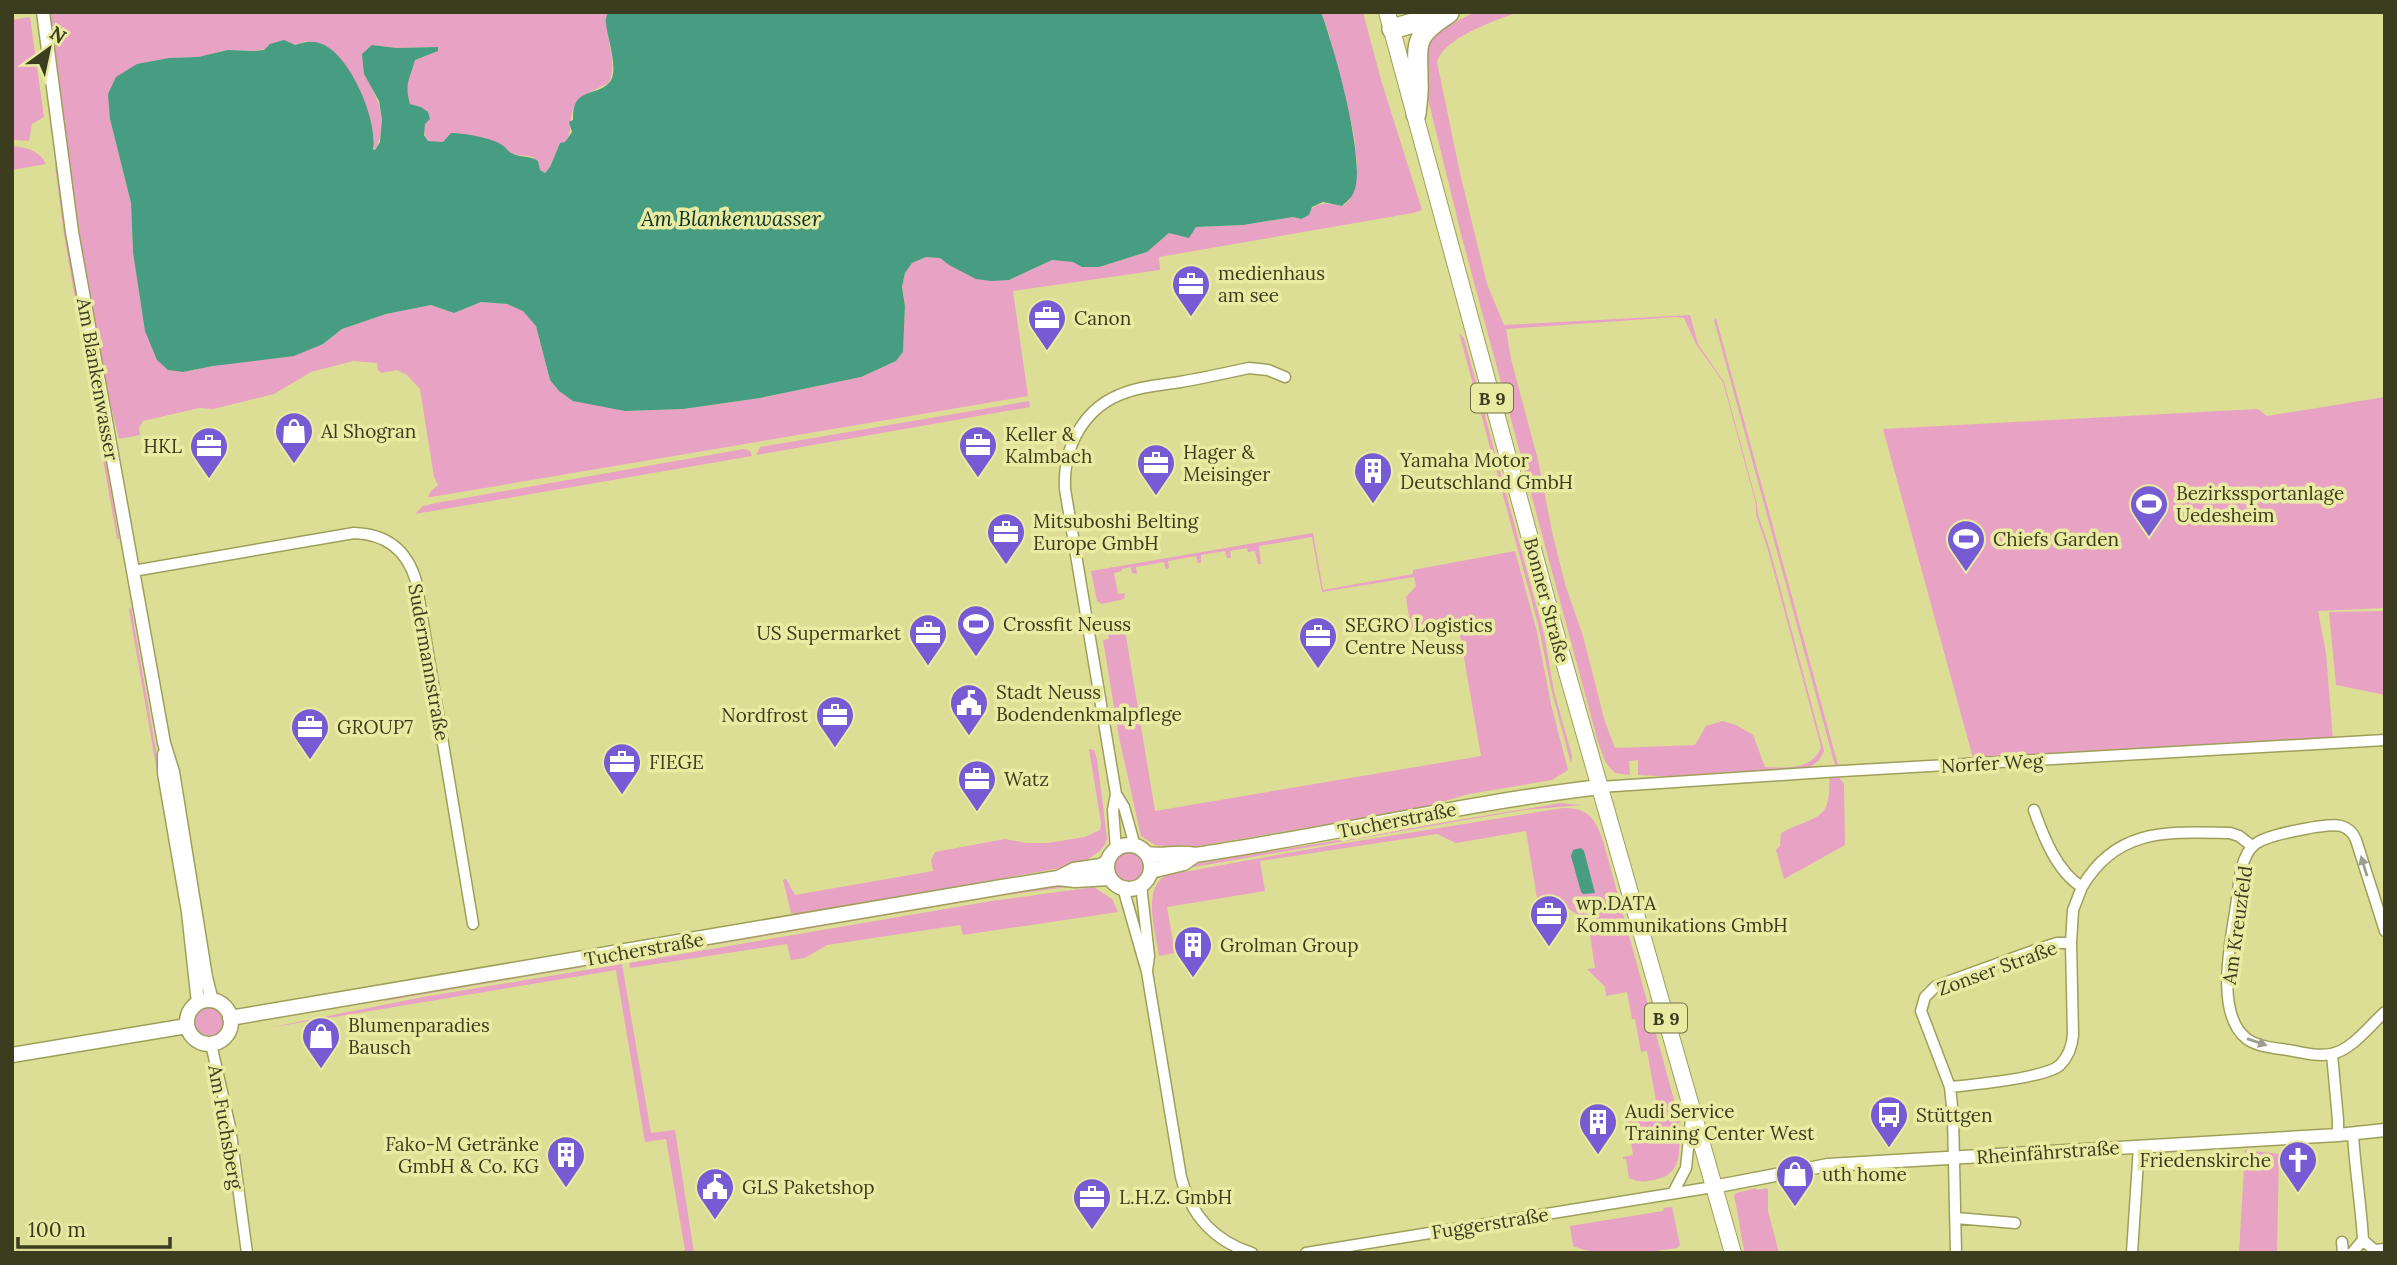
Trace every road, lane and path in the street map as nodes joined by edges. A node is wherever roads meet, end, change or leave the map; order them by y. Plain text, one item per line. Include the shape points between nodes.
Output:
1 (43, 12) edge
2 (1450, 12) edge
3 (1390, 21) edge
4 (1416, 114) junction
5 (1285, 377) dead end
6 (133, 571) junction
7 (2385, 740) edge
8 (1600, 787) junction
9 (1116, 794) junction
10 (2034, 810) dead end
11 (2252, 846) junction
12 (1116, 849) junction
13 (1141, 850) junction
14 (1195, 855) junction
15 (1107, 862) junction
16 (1151, 871) junction
17 (1058, 878) junction
18 (1109, 878) junction
19 (1140, 885) junction
20 (2082, 887) junction
21 (1123, 888) junction
22 (473, 924) dead end
23 (2385, 931) edge
24 (2071, 943) junction
25 (1147, 972) junction
26 (205, 1002) junction
27 (2385, 1012) edge
28 (230, 1018) junction
29 (187, 1026) junction
30 (211, 1044) junction
31 (2332, 1054) junction
32 (12, 1055) edge
33 (1950, 1087) junction
34 (1692, 1111) junction
35 (2385, 1130) edge
36 (2353, 1134) junction
37 (2338, 1135) junction
38 (2139, 1146) junction
39 (1954, 1158) junction
40 (1713, 1187) junction
41 (1673, 1194) junction
42 (1956, 1218) junction
43 (2015, 1223) dead end
44 (2363, 1240) junction
45 (1371, 1248) edge
46 (2385, 1249) edge
47 (247, 1253) edge
48 (1252, 1253) edge
49 (1306, 1253) edge
50 (1732, 1253) edge
51 (1956, 1253) edge
52 (2132, 1253) edge
53 (2353, 1253) edge

1 - 6 street, Am Blankenwasser via 72,232
2 - 3 highway
2 - 4 highway via 1428,29 1417,47
3 - 4 main road, Bonner Straße / B 9
4 - 8 main road, Bonner Straße / B 9
5 - 9 street via 1249,368 1125,392 1092,412 1071,445 1066,499
6 - 22 street, Sudermannstraße via 354,533 376,536 398,549 416,581
6 - 26 street, Am Blankenwasser via 173,772 206,977
7 - 8 street, Norfer Weg
8 - 14 main road, Tucherstraße
8 - 34 main road, Bonner Straße / B 9
9 - 12 street
9 - 13 street
10 - 20 street via 2055,855
11 - 20 street, Zonser Straße via 2230,833 2162,832 2138,838 2108,855
23 -> 11 street, Am Kreuzfeld via 2356,840 2346,827 2333,824 2297,831
11 -> 31 street, Am Kreuzfeld via 2241,876 2228,969 2234,1019 2243,1035 2258,1044
12 - 13 main road via 1128,845
12 - 15 main road
13 - 14 main road, Tucherstraße via 1155,856
13 - 16 main road
14 - 16 main road, Tucherstraße via 1184,863
15 - 17 main road, Tucherstraße
15 - 18 main road
16 - 19 main road
17 - 18 main road, Tucherstraße
17 - 28 main road, Tucherstraße
18 - 21 main road
19 - 21 main road
19 - 25 street
20 - 24 street, Zonser Straße via 2073,910
21 - 25 street
24 - 33 street, Zonser Straße via 2072,1046 2060,1065
24 - 33 street, Zonser Straße via 2041,947 1928,993 1922,1017
25 - 48 street via 1187,1198 1212,1232
26 - 28 main road via 224,1006
26 - 29 main road via 189,1012
27 - 31 street
28 - 30 main road via 225,1037
29 - 30 main road via 197,1040
29 - 32 main road
30 - 47 street, Am Fuchsberg via 230,1127
31 - 37 street
33 - 39 street, Zonser Straße
34 - 40 main road, Bonner Straße / B 9
34 - 41 street via 1686,1168
35 - 36 street, Rheinfährstraße
36 - 37 street, Rheinfährstraße
36 - 44 street
37 - 38 street, Rheinfährstraße
38 - 39 street, Rheinfährstraße
38 - 52 street
39 - 40 street, Rheinfährstraße via 1828,1165
39 - 42 street, Zonser Straße
40 - 41 street, Fuggerstraße
40 - 50 main road, B 9
41 - 45 street, Fuggerstraße
42 - 43 street
42 - 51 street, Zonser Straße
44 - 46 street via 2374,1250
44 - 53 street
45 - 49 street, Fuggerstraße

